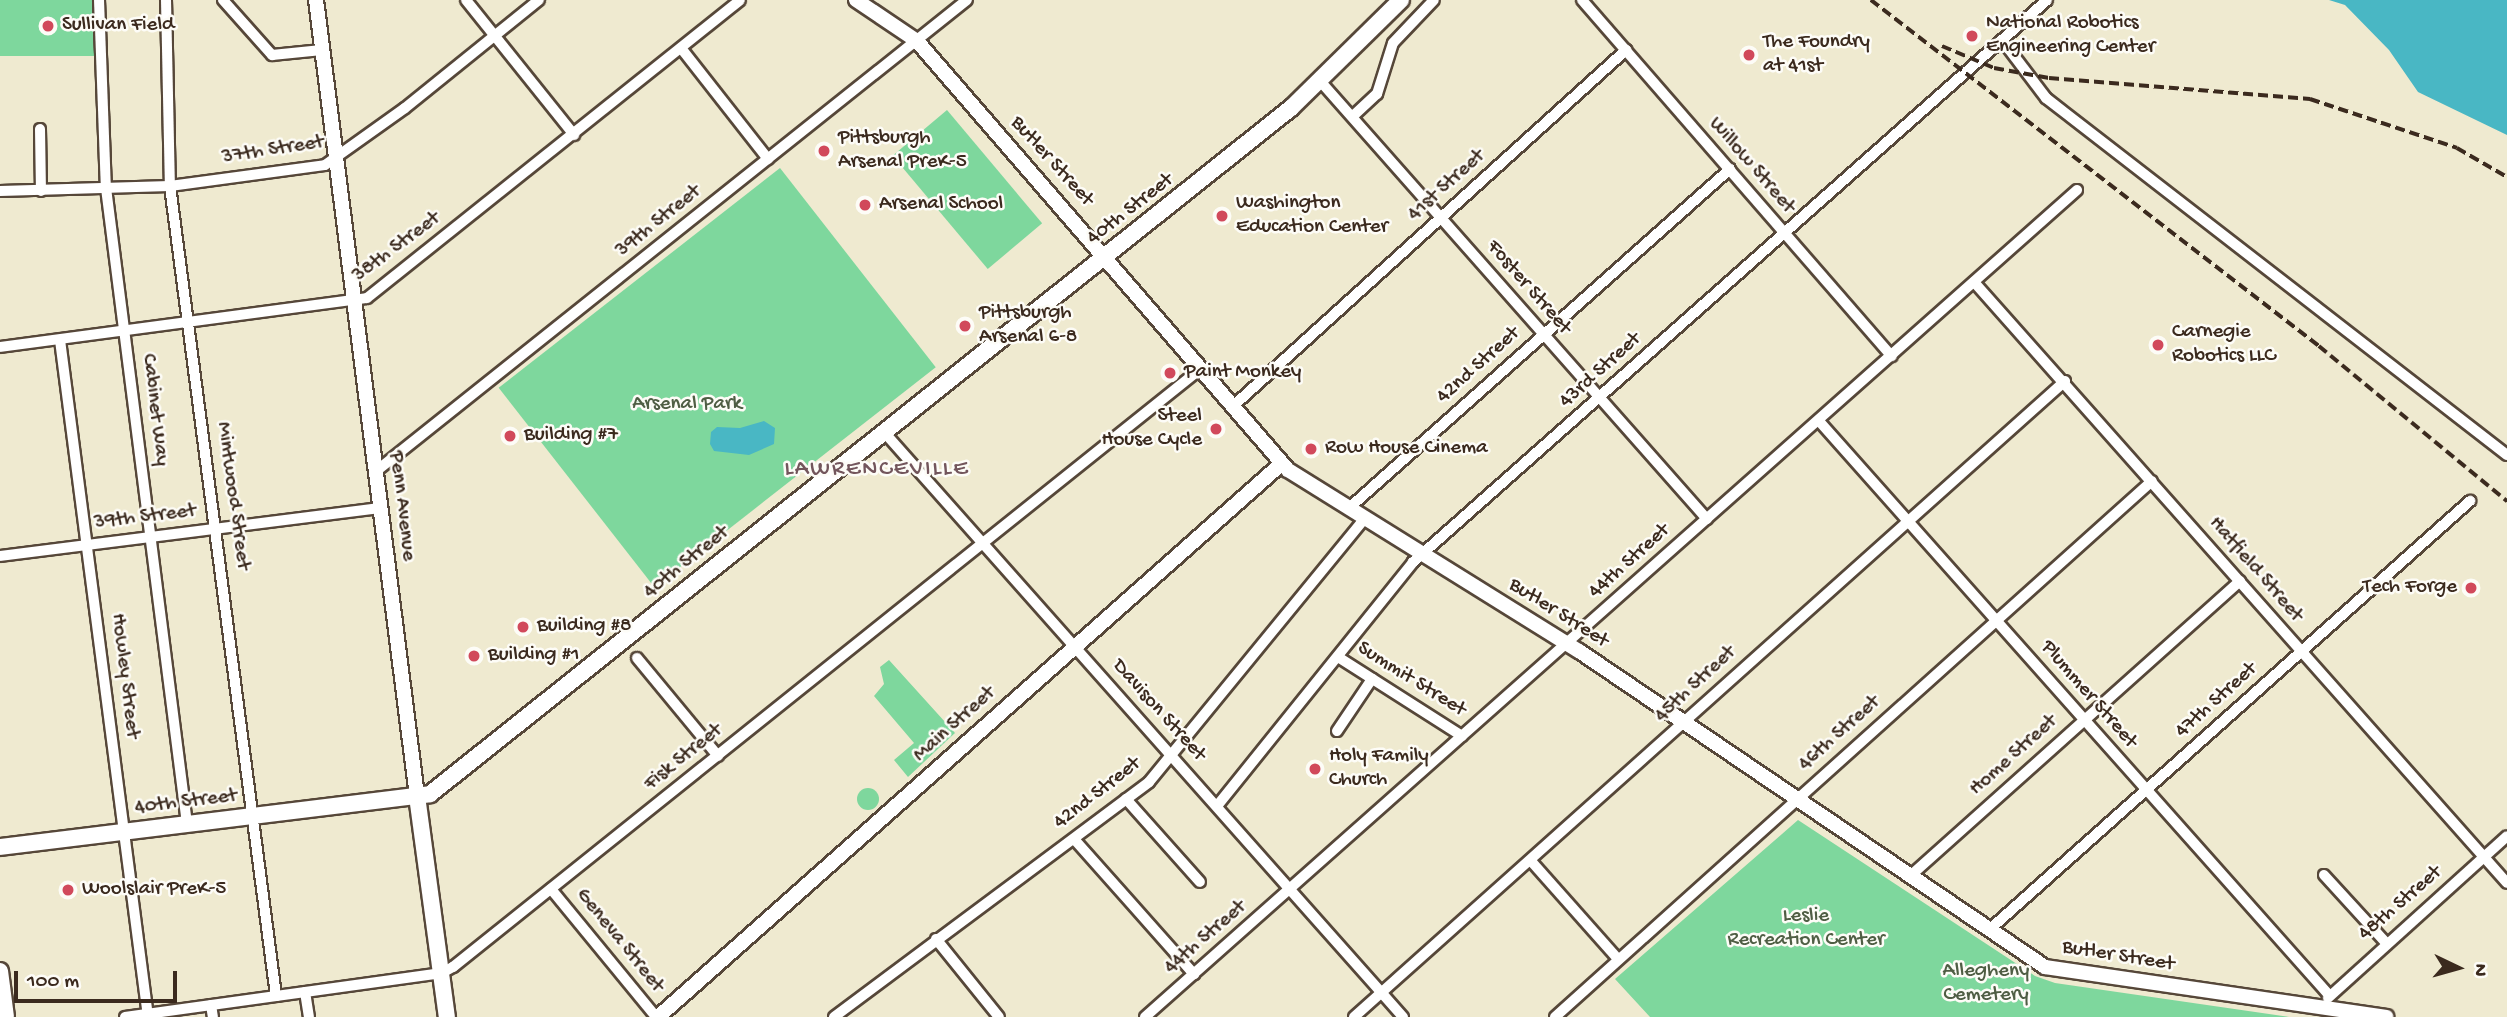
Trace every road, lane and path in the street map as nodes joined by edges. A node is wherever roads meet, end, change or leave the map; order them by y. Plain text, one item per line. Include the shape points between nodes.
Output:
1 (99, 0) edge
2 (166, 0) edge
3 (223, 0) edge
4 (316, 0) edge
5 (466, 0) edge
6 (539, 0) edge
7 (740, 0) edge
8 (856, 0) edge
9 (967, 0) edge
10 (1401, 0) edge
11 (1434, 0) edge
12 (1582, 0) edge
13 (2047, 0) edge
14 (495, 36) junction
15 (2002, 40) junction
16 (917, 41) junction
17 (681, 48) junction
18 (322, 50) junction
19 (1626, 50) junction
20 (1321, 82) junction
21 (1353, 116) junction
22 (40, 129) dead end
23 (574, 135) junction
24 (768, 159) junction
25 (336, 161) junction
26 (1730, 169) junction
27 (170, 186) junction
28 (106, 188) junction
29 (2077, 190) dead end
30 (0, 191) edge
31 (41, 191) junction
32 (1440, 218) junction
33 (1786, 234) junction
34 (1105, 257) junction
35 (1974, 282) junction
36 (355, 302) junction
37 (189, 323) junction
38 (125, 331) junction
39 (1542, 334) junction
40 (60, 340) junction
41 (0, 347) edge
42 (1892, 356) junction
43 (1199, 370) junction
44 (2064, 381) junction
45 (1600, 398) junction
46 (1232, 407) junction
47 (1819, 421) junction
48 (884, 432) junction
49 (2507, 455) edge
50 (1281, 464) junction
51 (375, 472) junction
52 (2152, 481) junction
53 (2470, 501) dead end
54 (379, 508) junction
55 (1349, 508) junction
56 (1365, 518) junction
57 (1707, 519) junction
58 (1908, 520) junction
59 (216, 529) junction
60 (152, 537) junction
61 (983, 544) junction
62 (87, 545) junction
63 (1423, 554) junction
64 (0, 556) edge
65 (2239, 581) junction
66 (1996, 620) junction
67 (1567, 644) junction
68 (1075, 648) junction
69 (2302, 652) junction
70 (1338, 657) junction
71 (637, 658) dead end
72 (1373, 679) junction
73 (2084, 720) junction
74 (1683, 723) junction
75 (1337, 731) dead end
76 (1462, 736) junction
77 (1171, 755) junction
78 (718, 756) junction
79 (2146, 790) junction
80 (417, 796) junction
81 (1126, 799) junction
82 (1797, 799) junction
83 (1217, 806) junction
84 (254, 816) junction
85 (187, 824) junction
86 (124, 832) junction
87 (2507, 836) edge
88 (1074, 839) junction
89 (0, 847) edge
90 (2484, 856) junction
91 (1531, 861) junction
92 (2324, 875) dead end
93 (1909, 877) junction
94 (1200, 882) dead end
95 (2507, 883) edge
96 (551, 889) junction
97 (1291, 889) junction
98 (1989, 930) junction
99 (936, 939) junction
100 (2386, 943) junction
101 (1618, 959) junction
102 (0, 971) edge
103 (442, 973) junction
104 (1194, 974) junction
105 (305, 992) junction
106 (1382, 992) junction
107 (276, 996) junction
108 (2327, 1000) junction
109 (211, 1005) junction
110 (148, 1015) edge
111 (6, 1017) edge
112 (125, 1017) edge
113 (213, 1017) edge
114 (309, 1017) edge
115 (447, 1017) edge
116 (657, 1017) edge
117 (834, 1017) edge
118 (999, 1017) edge
119 (1145, 1017) edge
120 (1354, 1017) edge
121 (1403, 1017) edge
122 (1555, 1017) edge
123 (2386, 1017) edge

1 - 28 street, Cabinet Way
2 - 27 street, Mintwood Street
3 - 18 street via 272,55
4 - 18 main road, Penn Avenue
5 - 14 street
6 - 14 street, 37th Street
7 - 17 street, 38th Street
8 - 16 main road, Butler Street
9 - 16 street, 39th Street
10 - 20 main road, 40th Street
11 - 21 street via 1393,43 1377,94
12 - 19 street, Willow Street
13 - 15 street, 43rd Street
14 - 23 street
14 - 25 street, 37th Street
15 - 33 street, 43rd Street
15 - 49 street via 2046,98
16 - 24 street, 39th Street
16 - 34 main road, Butler Street
17 - 23 street, 38th Street
17 - 24 street
18 - 25 main road, Penn Avenue
19 - 26 street, Willow Street
19 - 32 street, 41st Street
20 - 21 street, Foster Street
20 - 34 main road, 40th Street
21 - 32 street, Foster Street
22 - 31 street
23 - 36 street, 38th Street via 367,298
24 - 51 street, 39th Street
25 - 27 street, 37th Street
25 - 36 main road, Penn Avenue
26 - 33 street, Willow Street
26 - 39 street, 42nd Street
27 - 28 street, 37th Street
27 - 37 street, Mintwood Street
28 - 31 street, 37th Street
28 - 38 street, Cabinet Way
29 - 35 street, 44th Street
30 - 31 street, 37th Street
32 - 39 street, Foster Street
32 - 46 street, 41st Street
33 - 42 street, Willow Street
33 - 45 street, 43rd Street
34 - 43 main road, Butler Street
34 - 48 main road, 40th Street
35 - 42 street, 44th Street
35 - 44 street, Hatfield Street
36 - 37 street, 38th Street
36 - 51 main road, Penn Avenue
37 - 38 street, 38th Street
37 - 59 street, Mintwood Street
38 - 40 street, 38th Street
38 - 60 street, Cabinet Way
39 - 45 street, Foster Street
39 - 55 street, 42nd Street
40 - 41 street, 38th Street
40 - 62 street, Howley Street
42 - 47 street, 44th Street
43 - 46 main road, Butler Street
43 - 61 street, Fisk Street
44 - 52 street, Hatfield Street
44 - 58 street, 45th Street
45 - 57 street, Foster Street
45 - 63 street, 43rd Street
46 - 50 main road, Butler Street
47 - 57 street, 44th Street
47 - 58 street, Plummer Street
48 - 61 street, Davison Street
48 - 80 main road, 40th Street via 466,767 430,794
50 - 55 main road, Butler Street
50 - 68 main road, Main Street
51 - 54 main road, Penn Avenue
52 - 65 street, Hatfield Street
52 - 66 street, 46th Street
53 - 69 street, 47th Street
54 - 59 street, 39th Street
54 - 80 main road, Penn Avenue
55 - 56 main road, Butler Street
56 - 63 main road, Butler Street
56 - 77 street, 42nd Street
57 - 67 street, 44th Street
58 - 66 street, Plummer Street
58 - 74 street, 45th Street
59 - 60 street, 39th Street
59 - 84 street, Mintwood Street
60 - 62 street, 39th Street
60 - 85 street, Cabinet Way
61 - 68 street, Davison Street
61 - 78 street, Fisk Street
62 - 64 street, 39th Street
62 - 86 street, Howley Street
63 - 67 main road, Butler Street
63 - 70 street, 43rd Street
65 - 69 street, Hatfield Street
65 - 73 street, Home Street
66 - 73 street, Plummer Street
66 - 82 street, 46th Street
67 - 74 main road, Butler Street
67 - 76 street, 44th Street
68 - 77 street, Davison Street
68 - 116 main road, Main Street
69 - 79 street, 47th Street
69 - 90 street, Hatfield Street
70 - 72 street, Summit Street
70 - 83 street, 43rd Street
71 - 78 street
72 - 75 street
72 - 76 street, Summit Street
73 - 79 street, Plummer Street
73 - 93 street, Home Street
74 - 82 main road, Butler Street
74 - 91 street, 45th Street
76 - 97 street, 44th Street
77 - 81 street, 42nd Street via 1149,782
77 - 83 street, Davison Street
78 - 96 street, Fisk Street
79 - 98 street, 47th Street
79 - 108 street, Plummer Street
80 - 84 main road, 40th Street
80 - 103 main road, Penn Avenue
81 - 88 street, 42nd Street
81 - 94 street
82 - 93 main road, Butler Street
82 - 101 street, 46th Street
83 - 97 street, Davison Street
84 - 85 main road, 40th Street
84 - 107 street, Mintwood Street
85 - 86 main road, 40th Street
86 - 89 main road, 40th Street
86 - 110 street, Howley Street
87 - 90 street, 48th Street
88 - 99 street, 42nd Street
88 - 104 street
90 - 95 street, Hatfield Street
90 - 100 street, 48th Street
91 - 101 street
91 - 106 street, 45th Street
92 - 100 street
93 - 98 main road, Butler Street
96 - 103 street, Fisk Street
96 - 116 street, Geneva Street
97 - 104 street, 44th Street
97 - 106 street, Davison Street
98 - 108 main road, Butler Street via 2061,972
99 - 117 street, 42nd Street
99 - 118 street
100 - 108 street, 48th Street
101 - 122 street, 46th Street
102 - 111 main road
103 - 105 street, Fisk Street
103 - 115 main road, Penn Avenue
104 - 119 street, 44th Street
105 - 107 street, Fisk Street
105 - 114 street
106 - 120 street, 45th Street
106 - 121 street, Davison Street
107 - 109 street, Fisk Street
108 - 123 main road, Butler Street
109 - 110 street, Fisk Street
109 - 113 street
110 - 112 street, Fisk Street

